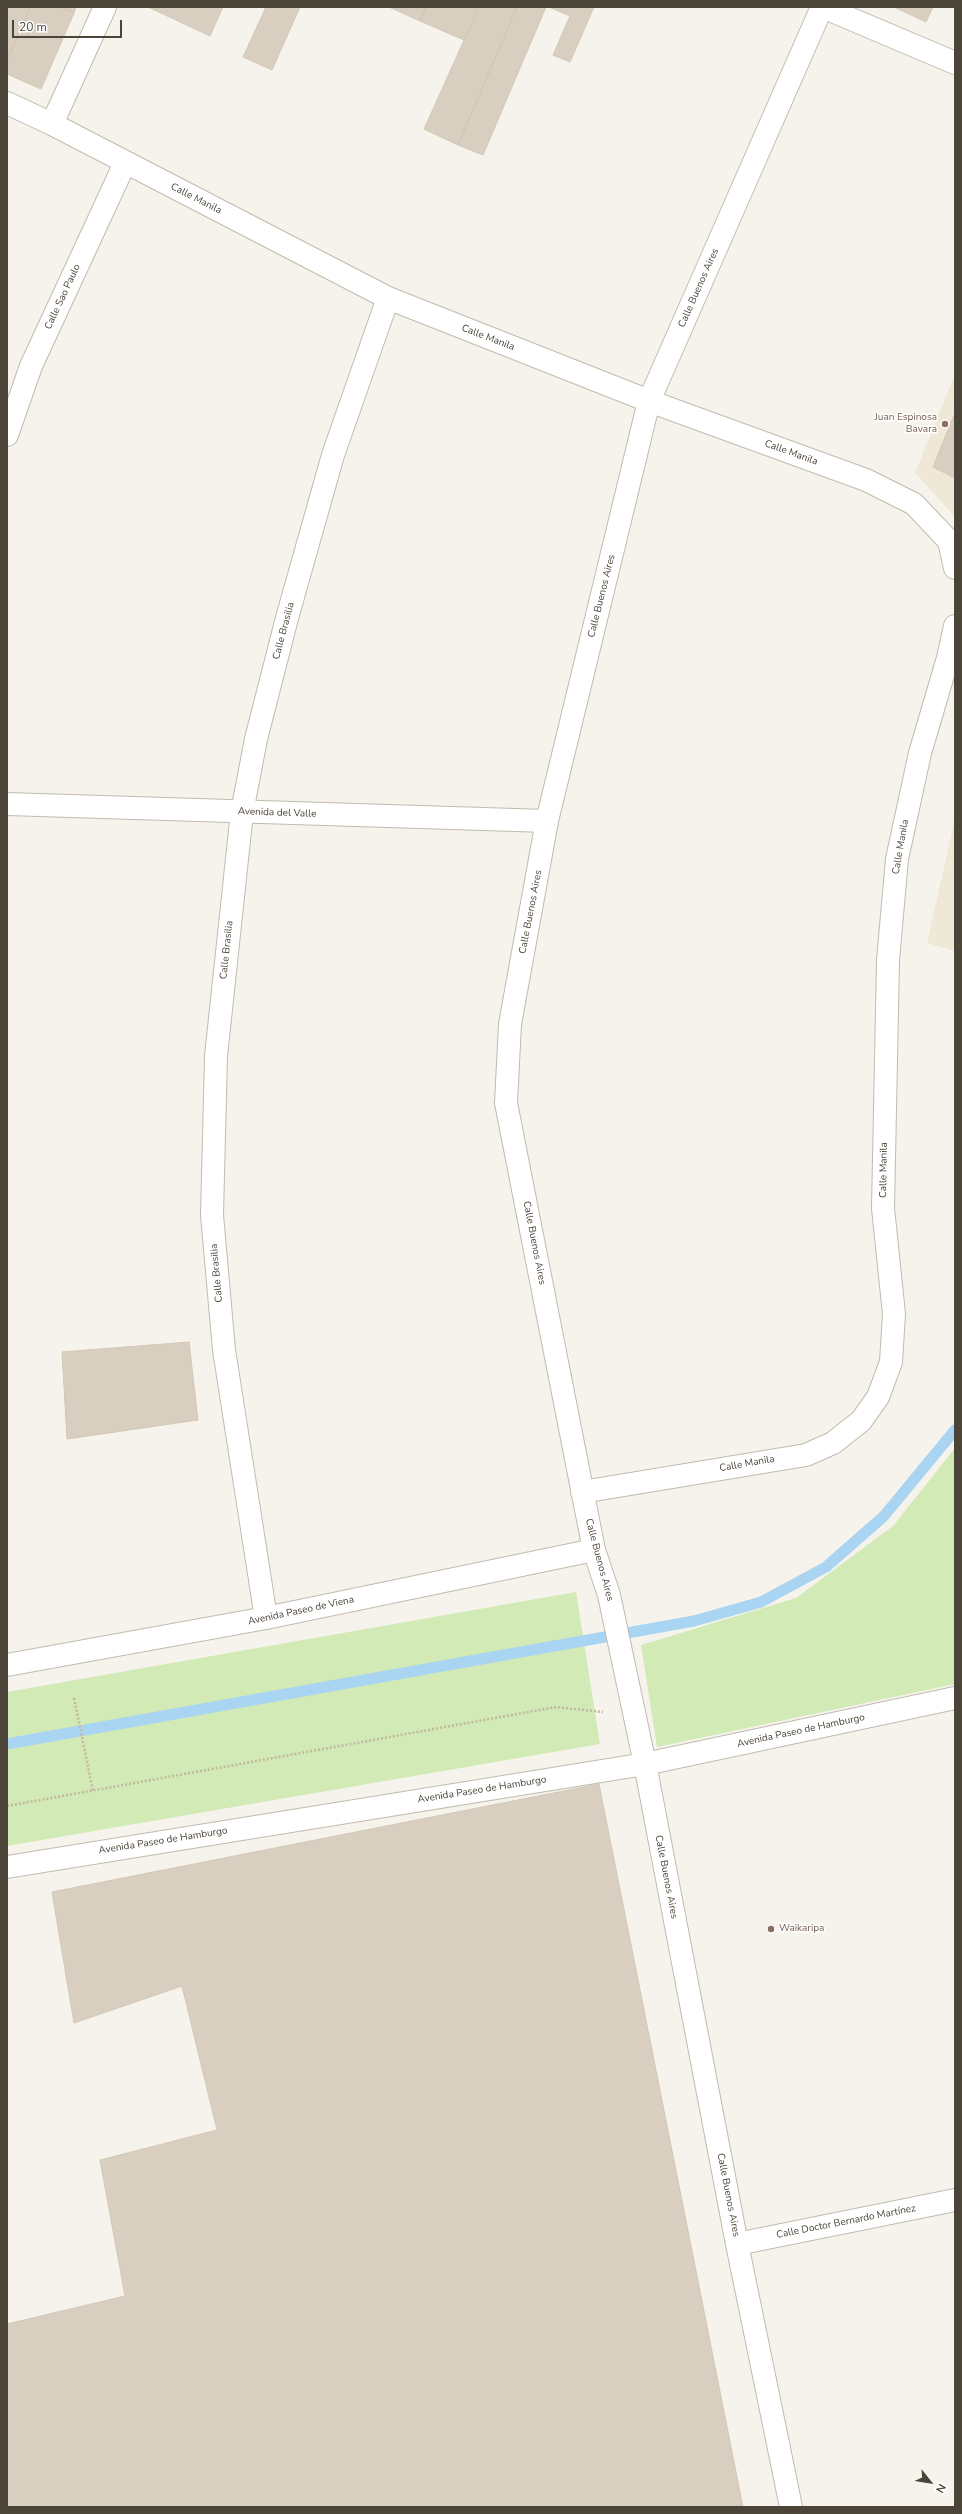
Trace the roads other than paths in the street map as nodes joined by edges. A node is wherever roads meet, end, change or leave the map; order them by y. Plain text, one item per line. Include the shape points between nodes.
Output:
1 (105, 7) edge
2 (822, 7) edge
3 (955, 63) edge
4 (7, 103) edge
5 (52, 124) junction
6 (125, 163) junction
7 (388, 298) junction
8 (650, 401) junction
9 (7, 435) edge
10 (955, 568) edge
11 (955, 626) edge
12 (7, 804) edge
13 (242, 812) junction
14 (547, 821) junction
15 (582, 1492) junction
16 (594, 1550) junction
17 (266, 1618) junction
18 (7, 1665) edge
19 (955, 1698) edge
20 (645, 1764) junction
21 (7, 1867) edge
22 (955, 2200) edge
23 (737, 2244) junction
24 (791, 2507) edge

1 - 5 street
2 - 3 street
2 - 8 street, Calle Buenos Aires
4 - 5 street, Calle Manila
5 - 6 street, Calle Manila
6 - 7 street, Calle Manila
6 - 9 street, Calle Sao Paulo via 31,366
7 - 8 street, Calle Manila
7 - 13 street, Calle Brasilia via 333,455 316,514 256,739
8 - 10 street, Calle Manila via 866,480 914,504 949,541
8 - 14 street, Calle Buenos Aires
11 - 15 street, Calle Manila via 920,753 897,858 888,960 883,1208 894,1314 891,1362 878,1397 861,1421 833,1443 806,1455
12 - 13 street, Avenida del Valle
13 - 14 street, Avenida del Valle
13 - 17 street, Calle Brasilia via 216,1056 212,1215 224,1350
14 - 15 street, Calle Buenos Aires via 510,1024 506,1103
15 - 16 street, Calle Buenos Aires
16 - 17 street, Avenida Paseo de Viena
16 - 20 street, Calle Buenos Aires via 609,1595
17 - 18 street, Avenida Paseo de Viena
19 - 20 street, Avenida Paseo de Hamburgo
20 - 21 street, Avenida Paseo de Hamburgo
20 - 23 street, Calle Buenos Aires
22 - 23 street, Calle Doctor Bernardo Martínez
23 - 24 street, Calle Buenos Aires

